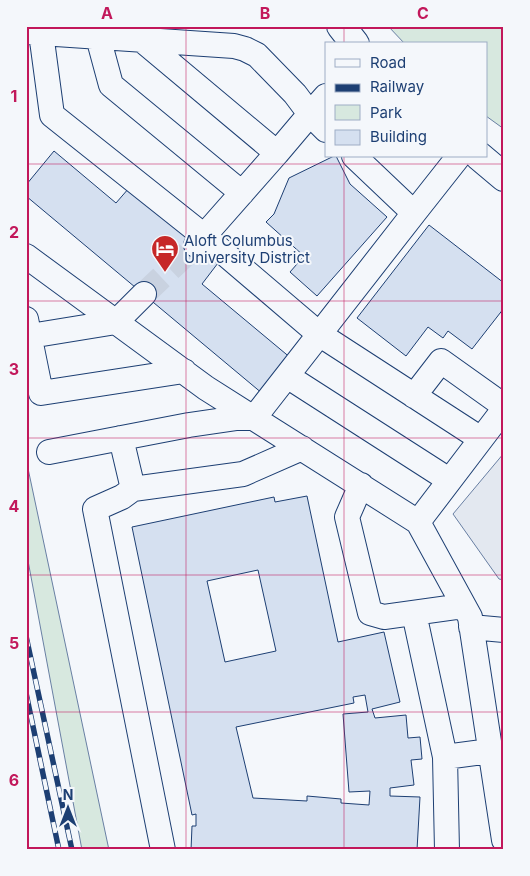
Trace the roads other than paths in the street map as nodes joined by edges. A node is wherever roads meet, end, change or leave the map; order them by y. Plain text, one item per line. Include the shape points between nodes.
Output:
1 (341, 26) edge
2 (34, 33) edge
3 (98, 37) junction
4 (142, 40) junction
5 (353, 42) edge
6 (325, 99) edge
7 (318, 122) edge
8 (277, 153) junction
9 (356, 158) edge
10 (457, 158) edge
11 (480, 158) edge
12 (504, 177) edge
13 (242, 193) junction
14 (414, 213) junction
15 (200, 241) junction
16 (26, 256) edge
17 (144, 294) tunnel mouth
18 (116, 322) junction
19 (28, 327) edge
20 (319, 334) junction
21 (184, 371) junction
22 (286, 376) junction
23 (414, 396) junction
24 (504, 408) edge
25 (254, 418) junction
26 (121, 438) junction
27 (481, 439) junction
28 (302, 448) junction
29 (48, 452) dead end
30 (449, 480) junction
31 (361, 485) junction
32 (133, 488) junction
33 (418, 522) junction
34 (414, 612) junction
35 (467, 617) junction
36 (504, 630) edge
37 (495, 754) edge
38 (445, 757) junction
39 (501, 801) edge
40 (504, 840) edge
41 (163, 850) edge
42 (447, 850) edge

1 - 5 main road
2 - 3 lane
2 - 15 lane via 52,115
3 - 4 lane
3 - 13 lane via 111,85
4 - 7 lane via 245,49 257,55
4 - 8 lane
6 - 7 lane
7 - 8 lane
8 - 13 lane
9 - 14 lane
10 - 14 lane
11 - 12 main road
13 - 15 lane
14 - 20 lane
15 - 20 lane
16 - 18 lane
17 - 18 lane
18 - 19 lane
18 - 21 lane
19 - 21 lane via 41,393
20 - 22 lane
20 - 23 lane
21 - 25 lane
22 - 25 lane
22 - 30 lane
23 - 24 lane via 441,361
23 - 27 lane
24 - 27 lane
25 - 26 lane via 189,425
25 - 28 lane
26 - 29 lane
26 - 32 lane
27 - 30 lane
28 - 31 lane
28 - 32 lane via 243,474
30 - 33 lane
31 - 33 lane
31 - 34 lane via 347,517 370,612 384,617
32 - 41 lane via 122,497 95,509
33 - 35 lane
34 - 35 lane
34 - 38 lane
35 - 36 lane
35 - 37 lane
37 - 38 lane
37 - 39 lane
38 - 42 lane
39 - 40 lane

